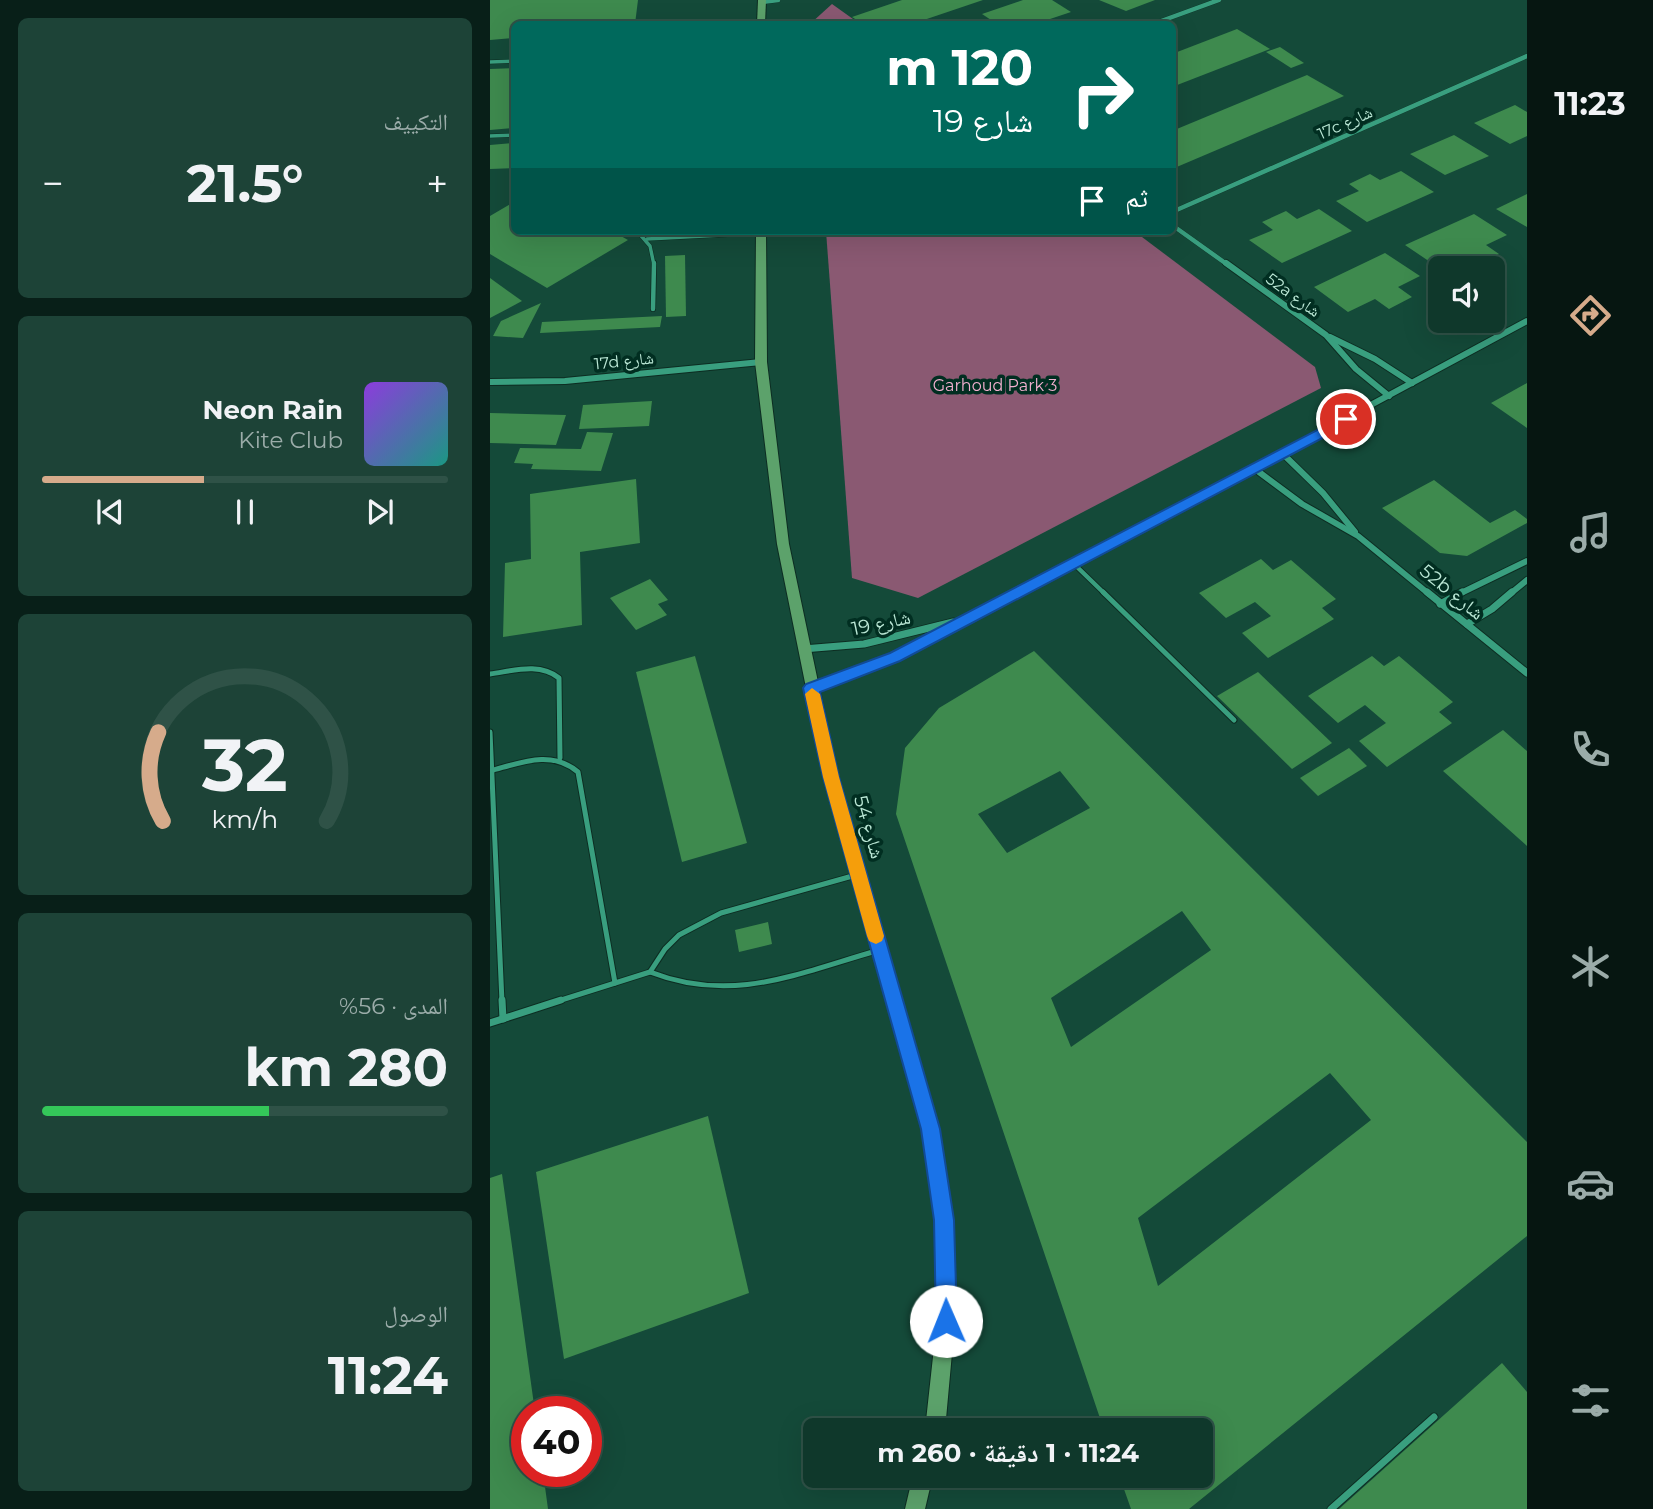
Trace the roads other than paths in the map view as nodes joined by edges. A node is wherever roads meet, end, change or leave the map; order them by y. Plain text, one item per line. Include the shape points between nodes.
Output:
1 (778, 0) edge
2 (1219, 0) edge
3 (762, 1) edge
4 (761, 21) edge
5 (1161, 21) edge
6 (1527, 56) edge
7 (511, 61) edge
8 (490, 62) edge
9 (511, 135) edge
10 (490, 136) edge
11 (1176, 210) edge
12 (1176, 228) edge
13 (642, 235) edge
14 (712, 235) edge
15 (761, 235) edge
16 (647, 239) junction
17 (653, 309) dead end
18 (1527, 321) edge
19 (1326, 335) junction
20 (761, 362) junction
21 (490, 382) edge
22 (1412, 383) junction
23 (1389, 396) junction
24 (1283, 454) junction
25 (1255, 468) junction
26 (1358, 536) junction
27 (1527, 561) edge
28 (1075, 565) junction
29 (1527, 580) edge
30 (1440, 604) junction
31 (964, 620) junction
32 (1467, 624) junction
33 (803, 649) junction
34 (1527, 673) edge
35 (490, 674) edge
36 (811, 688) junction
37 (1234, 720) dead end
38 (490, 732) edge
39 (559, 758) junction
40 (491, 770) edge
41 (859, 875) junction
42 (880, 950) junction
43 (650, 972) junction
44 (615, 983) junction
45 (503, 1019) junction
46 (490, 1023) edge
47 (1434, 1417) dead end
48 (935, 1418) edge
49 (920, 1488) edge
50 (915, 1509) edge
51 (1331, 1509) edge

1 - 3 street
2 - 5 street
3 - 4 street
6 - 11 street, 17c شارع
7 - 8 lane
9 - 10 lane
12 - 19 street, 52a شارع
13 - 16 lane
14 - 16 lane
15 - 20 street, شارع 54
16 - 17 lane via 653,253
18 - 22 street, شارع 19
19 - 22 street
19 - 23 street, 52a شارع via 1356,369
20 - 21 street, 17d شارع via 565,381
20 - 33 street, شارع 54 via 783,544
22 - 23 street, شارع 19
23 - 24 street, شارع 19
24 - 25 street, شارع 19
24 - 26 street, 52b شارع
25 - 26 street, 52b شارع via 1302,504
25 - 28 street, شارع 19
26 - 30 street, 52b شارع
27 - 30 street
28 - 31 street, شارع 19
28 - 37 lane
29 - 32 street
30 - 32 street, 52b شارع
31 - 33 street, شارع 19 via 864,644
31 - 36 street, شارع 19 via 886,661
32 - 34 street, 52b شارع
33 - 36 street, شارع 54
35 - 39 lane via 543,668 559,678
36 - 41 street, شارع 54
38 - 40 lane
39 - 40 lane
39 - 44 lane via 578,772
40 - 45 lane
41 - 42 street, شارع 54
41 - 43 lane via 706,918 664,950
42 - 43 lane via 744,987 694,988
42 - 48 street, شارع 54 via 930,1129 944,1220 946,1321
43 - 44 lane
44 - 45 lane
45 - 46 lane
47 - 51 lane
49 - 50 street

